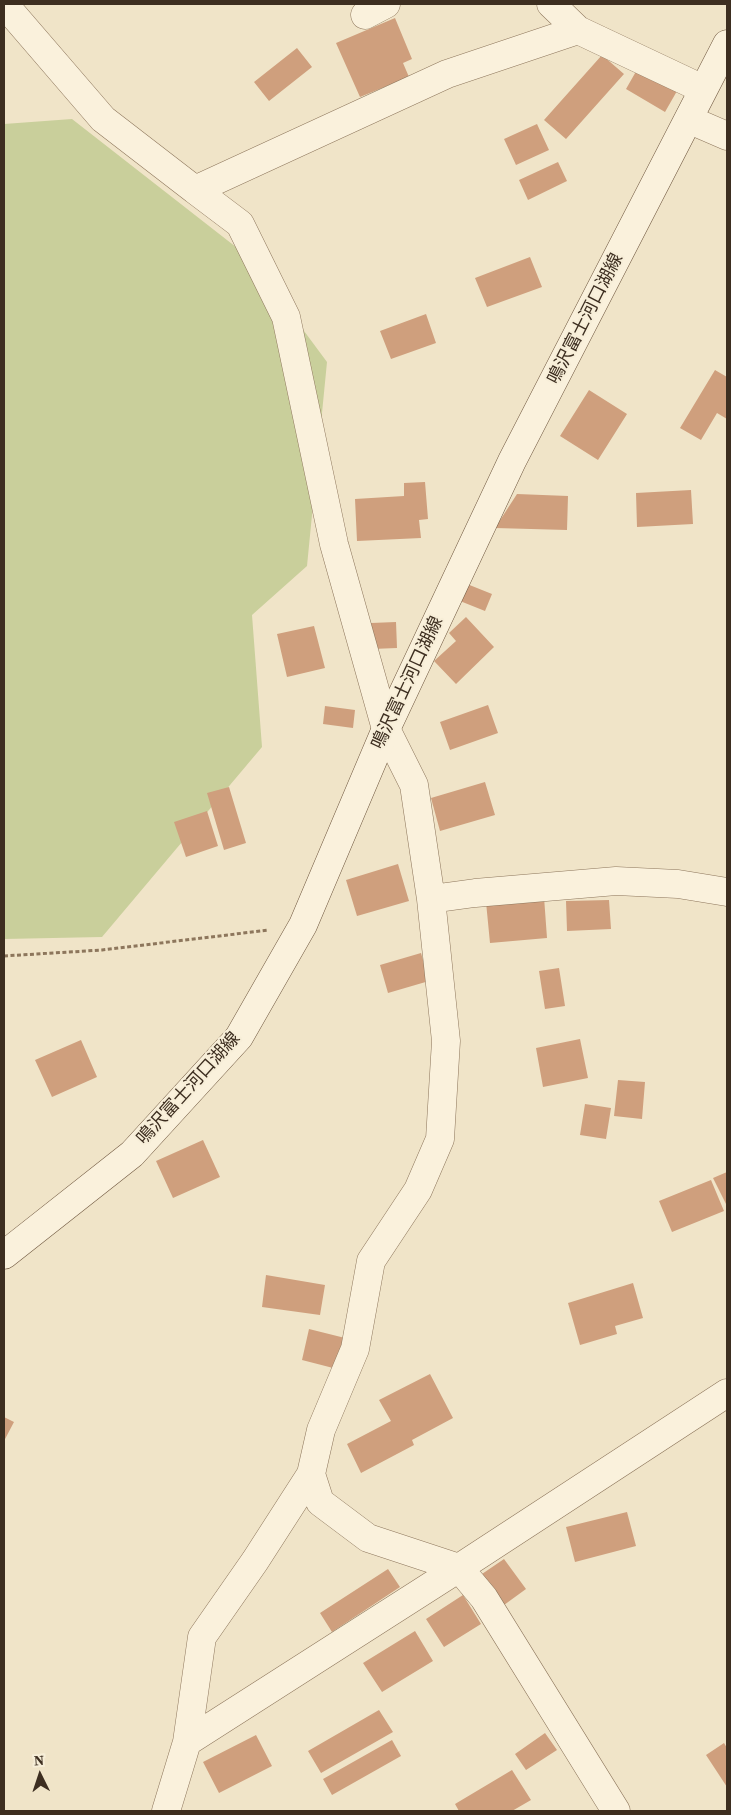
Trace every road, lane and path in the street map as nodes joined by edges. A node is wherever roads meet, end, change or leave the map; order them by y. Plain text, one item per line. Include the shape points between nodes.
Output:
1 (4, 4) edge
2 (551, 4) edge
3 (578, 30) junction
4 (727, 44) edge
5 (703, 90) junction
6 (690, 120) junction
7 (727, 136) edge
8 (195, 190) junction
9 (386, 730) junction
10 (727, 892) edge
11 (431, 899) junction
12 (303, 925) junction
13 (4, 956) edge
14 (4, 1255) edge
15 (727, 1393) edge
16 (311, 1474) junction
17 (459, 1568) junction
18 (187, 1742) junction
19 (166, 1811) edge
20 (616, 1811) edge

1 - 8 street via 103,119
2 - 3 street
3 - 5 street
3 - 8 street via 447,74
4 - 5 street, 鳴沢富士河口湖線
5 - 6 street, 鳴沢富士河口湖線
6 - 7 street
6 - 9 street, 鳴沢富士河口湖線 via 512,461
8 - 9 street via 240,224 286,317 334,544
9 - 11 street via 414,785
9 - 12 street, 鳴沢富士河口湖線
10 - 11 street via 678,884 616,881
11 - 16 street via 446,1041 440,1139 418,1190 371,1261 354,1349 321,1430
12 - 13 path via 102,950
12 - 14 street, 鳴沢富士河口湖線 via 239,1037 132,1154
15 - 17 street
16 - 17 street via 320,1502 368,1538
16 - 18 street via 202,1636
17 - 18 street
17 - 20 street via 484,1598
18 - 19 street

